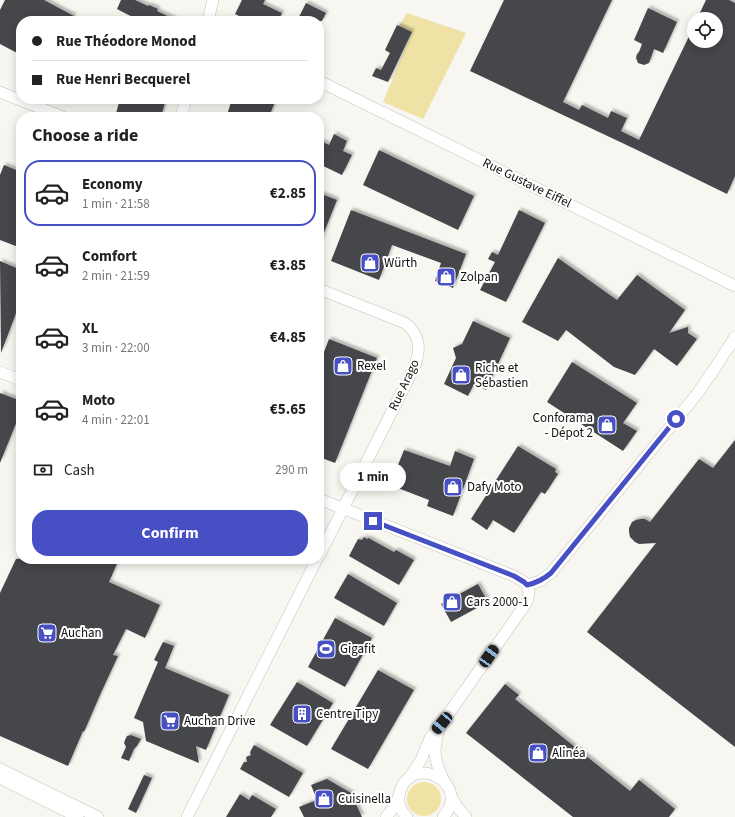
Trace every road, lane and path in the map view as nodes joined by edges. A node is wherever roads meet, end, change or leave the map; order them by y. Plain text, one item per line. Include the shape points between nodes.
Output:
1 (213, 0) edge
2 (209, 16) edge
3 (324, 83) edge
4 (0, 92) edge
5 (16, 98) edge
6 (30, 104) edge
7 (50, 112) edge
8 (735, 286) edge
9 (324, 290) edge
10 (735, 337) edge
11 (0, 372) edge
12 (16, 378) edge
13 (324, 501) edge
14 (343, 508) junction
15 (324, 546) edge
16 (314, 564) edge
17 (527, 585) junction
18 (442, 723) junction
19 (0, 769) edge
20 (0, 778) edge
21 (409, 778) junction
22 (445, 783) junction
23 (399, 795) junction
24 (451, 798) junction
25 (78, 817) edge
26 (98, 817) edge
27 (187, 817) edge
28 (386, 817) edge
29 (407, 817) edge
30 (443, 817) edge
31 (466, 817) edge

1 - 2 street
3 - 8 street, Rue Gustave Eiffel
4 - 5 street
6 - 7 street
9 - 14 street, Rue Arago via 405,323 416,334 418,344 415,366
10 - 17 street via 695,396 551,573 540,581
11 - 12 street
13 - 14 street
14 - 15 street, Rue Arago
14 - 17 street via 514,576
16 - 27 street
17 - 18 street via 527,602
18 - 21 street via 430,738 421,760
18 - 22 street via 435,751
19 - 26 street
20 - 25 street
21 - 22 street via 428,773 438,776
21 - 23 street
22 - 24 street
23 - 28 street
23 - 29 street via 400,806
24 - 30 street via 449,809
24 - 31 street

